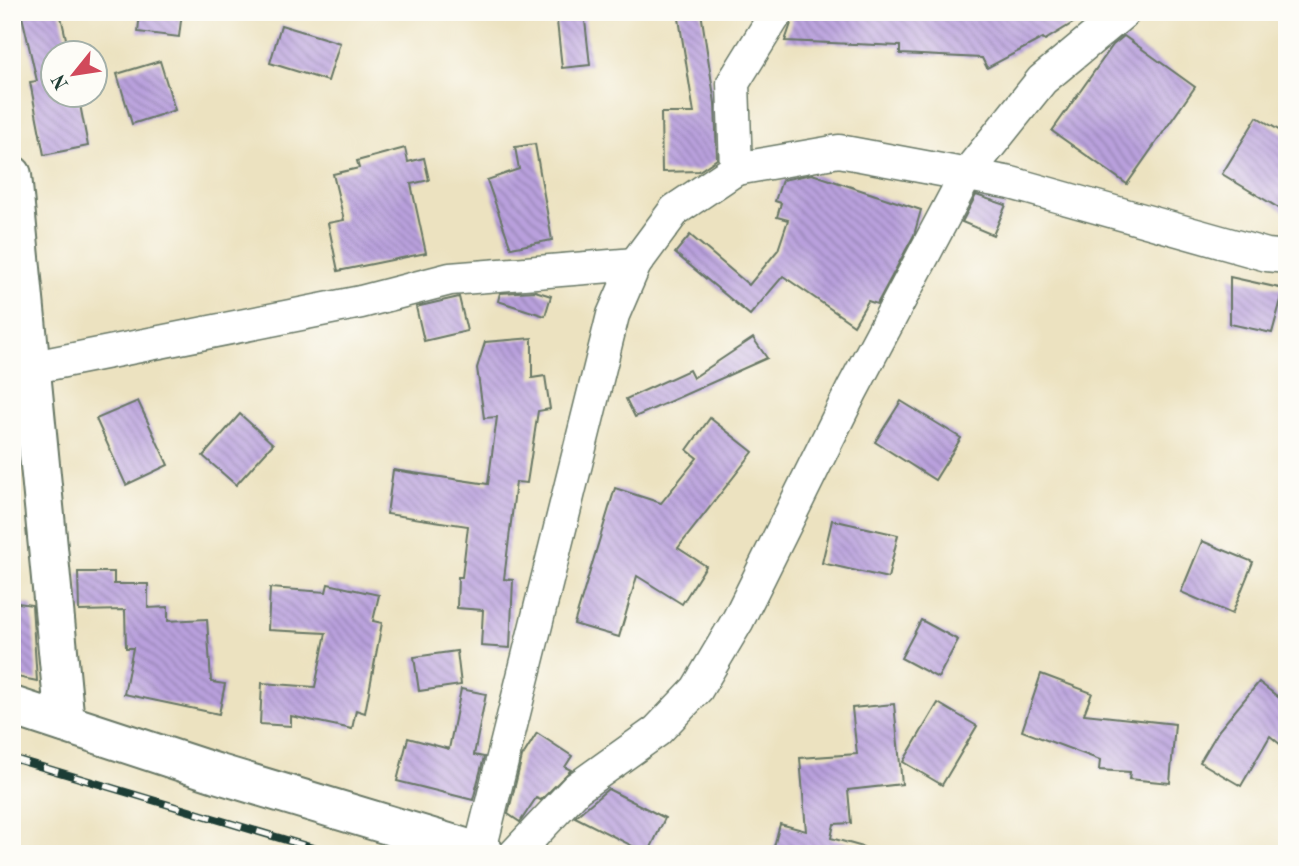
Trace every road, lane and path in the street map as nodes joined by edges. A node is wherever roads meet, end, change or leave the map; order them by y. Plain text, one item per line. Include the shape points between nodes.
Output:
1 (777, 12) edge
2 (1124, 12) edge
3 (736, 170) junction
4 (966, 174) junction
5 (12, 175) edge
6 (1287, 257) edge
7 (635, 264) junction
8 (29, 368) junction
9 (12, 706) edge
10 (65, 723) junction
11 (490, 853) edge

1 - 3 street via 733,83
2 - 4 street via 1042,80
3 - 4 street via 839,151
3 - 7 street via 675,210
4 - 6 street
4 - 11 street via 738,620 697,689 657,731
5 - 8 street
7 - 8 street via 450,279 361,302
7 - 11 street via 613,316
8 - 10 street
9 - 10 street
10 - 11 street via 216,773

